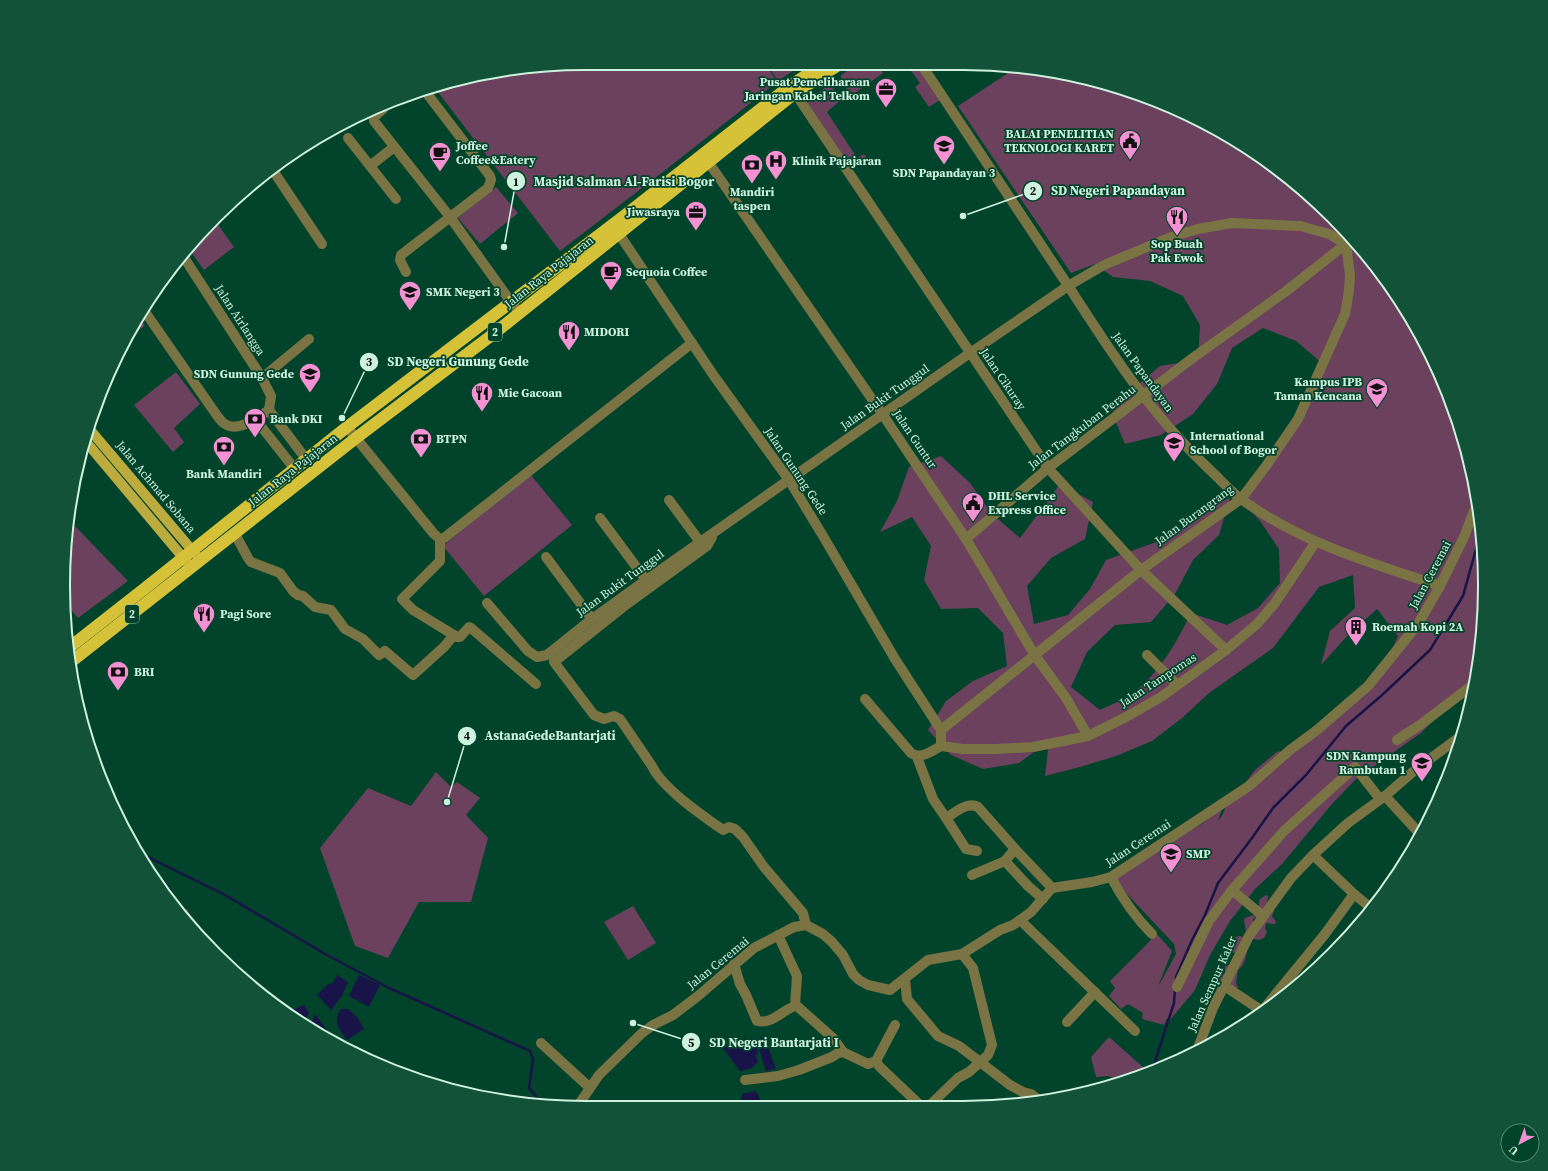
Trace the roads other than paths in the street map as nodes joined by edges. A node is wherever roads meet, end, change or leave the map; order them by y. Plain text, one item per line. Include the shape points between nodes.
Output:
1 (816, 70) edge
2 (829, 70) edge
3 (925, 70) edge
4 (792, 90) junction
5 (428, 95) edge
6 (377, 114) edge
7 (348, 138) dead end
8 (394, 147) junction
9 (710, 162) junction
10 (370, 166) junction
11 (276, 174) edge
12 (396, 199) dead end
13 (450, 217) junction
14 (619, 234) junction
15 (1345, 240) edge
16 (1347, 243) edge
17 (322, 244) dead end
18 (1349, 245) edge
19 (186, 261) edge
20 (406, 272) dead end
21 (1068, 286) junction
22 (512, 302) junction
23 (520, 313) junction
24 (147, 315) edge
25 (309, 339) dead end
26 (692, 343) junction
27 (970, 353) junction
28 (262, 378) junction
29 (1143, 397) junction
30 (269, 410) junction
31 (884, 415) junction
32 (256, 420) junction
33 (348, 426) junction
34 (93, 433) edge
35 (288, 436) junction
36 (356, 438) junction
37 (90, 446) edge
38 (277, 447) junction
39 (306, 459) junction
40 (294, 468) junction
41 (1048, 468) junction
42 (788, 480) junction
43 (1241, 499) junction
44 (669, 500) dead end
45 (1473, 513) edge
46 (600, 518) dead end
47 (716, 532) junction
48 (235, 534) junction
49 (440, 539) junction
50 (966, 539) junction
51 (700, 542) junction
52 (1315, 543) junction
53 (546, 557) dead end
54 (192, 559) junction
55 (1141, 570) junction
56 (646, 580) junction
57 (1440, 586) junction
58 (487, 603) dead end
59 (592, 619) junction
60 (454, 635) junction
61 (73, 645) edge
62 (1226, 650) junction
63 (1034, 654) junction
64 (1147, 655) dead end
65 (75, 658) edge
66 (536, 684) dead end
67 (1177, 685) junction
68 (1467, 689) edge
69 (865, 699) dead end
70 (941, 730) junction
71 (1088, 736) junction
72 (1397, 740) dead end
73 (1454, 741) edge
74 (941, 746) junction
75 (917, 756) junction
76 (1382, 798) junction
77 (946, 818) junction
78 (1416, 831) edge
79 (1015, 849) junction
80 (977, 851) dead end
81 (1313, 856) junction
82 (1005, 861) junction
83 (972, 875) dead end
84 (1111, 877) junction
85 (1052, 888) junction
86 (1232, 890) junction
87 (1354, 894) junction
88 (1043, 899) junction
89 (1367, 904) edge
90 (1263, 916) junction
91 (1020, 920) junction
92 (806, 925) junction
93 (1152, 934) dead end
94 (778, 935) junction
95 (962, 954) junction
96 (734, 964) junction
97 (905, 979) junction
98 (1223, 985) junction
99 (1177, 987) dead end
100 (1095, 992) junction
101 (1276, 994) edge
102 (795, 1005) junction
103 (1257, 1008) edge
104 (1067, 1022) dead end
105 (895, 1026) dead end
106 (1135, 1031) dead end
107 (541, 1043) dead end
108 (1200, 1043) edge
109 (843, 1052) junction
110 (876, 1061) junction
111 (979, 1063) junction
112 (745, 1080) dead end
113 (589, 1087) junction
114 (1034, 1096) edge
115 (581, 1101) edge
116 (916, 1101) edge
117 (934, 1101) edge

1 - 4 highway, 2
2 - 4 highway, 2
3 - 21 street, Jalan Papandayan
4 - 9 highway, Jalan Raya Pajajaran / 2
4 - 22 highway, Jalan Raya Pajajaran / 2
4 - 27 street, Jalan Cikuray
5 - 13 street via 491,180 488,188
6 - 8 street via 374,121
7 - 10 street
8 - 10 street
8 - 13 street
9 - 14 highway, Jalan Raya Pajajaran / 2
9 - 31 street, Jalan Guntur
10 - 12 street
11 - 17 street
13 - 20 street via 401,255 400,260
13 - 22 street
14 - 23 highway, Jalan Raya Pajajaran / 2
14 - 26 street, Jalan Gunung Gede
15 - 21 street, Jalan Bukit Tunggul via 1300,226 1232,223 1171,237 1104,265
16 - 29 street, Jalan Tangkuban Perahu
18 - 43 street, Jalan Burangrang via 1349,291 1344,314 1298,419
19 - 28 street, Jalan Airlangga
21 - 27 street, Jalan Bukit Tunggul
21 - 29 street, Jalan Papandayan
22 - 23 street
22 - 33 highway, Jalan Raya Pajajaran / 2
23 - 36 highway, Jalan Raya Pajajaran / 2
24 - 32 street via 225,424 232,427
25 - 28 street
26 - 42 street, Jalan Gunung Gede
26 - 49 street
27 - 31 street, Jalan Bukit Tunggul
27 - 41 street, Jalan Cikuray
28 - 30 street, Jalan Airlangga via 271,396
29 - 41 street, Jalan Tangkuban Perahu
29 - 43 street, Jalan Papandayan via 1177,438
30 - 32 street
30 - 35 street
31 - 42 street, Jalan Bukit Tunggul
31 - 50 street, Jalan Guntur
32 - 38 street
33 - 36 street
33 - 39 highway, Jalan Raya Pajajaran / 2
34 - 54 main road, Jalan Achmad Sobana
35 - 38 street
35 - 39 street
36 - 48 highway, Jalan Raya Pajajaran / 2
36 - 49 street
37 - 54 main road, Jalan Achmad Sobana
38 - 40 street
39 - 40 highway, Jalan Raya Pajajaran / 2
40 - 54 highway, Jalan Raya Pajajaran / 2
41 - 50 street, Jalan Tangkuban Perahu
41 - 55 street, Jalan Cikuray
42 - 47 street, Jalan Bukit Tunggul
42 - 70 street, Jalan Gunung Gede via 824,536 895,659
43 - 52 street, Jalan Papandayan
43 - 55 street, Jalan Burangrang
44 - 51 street
45 - 57 street, Jalan Ceremai
46 - 56 street
47 - 51 street, Jalan Bukit Tunggul
47 - 92 street via 707,546 623,606 554,662 594,715 604,719 614,716 620,720 654,771 674,793 723,830 729,827 735,829 803,913
48 - 54 highway, Jalan Raya Pajajaran / 2
48 - 60 street via 252,562 280,573 293,591 315,607 331,610 348,632 363,639 379,655 386,651 413,675
49 - 60 street via 440,560 402,599 413,610
50 - 63 street, Jalan Guntur
51 - 56 street, Jalan Bukit Tunggul
52 - 57 street, Jalan Papandayan
52 - 62 street, Jalan Tampomas via 1275,603 1257,624
53 - 59 street
54 - 61 highway, Jalan Raya Pajajaran / 2
54 - 65 highway, Jalan Raya Pajajaran / 2
55 - 62 street, Jalan Cikuray
55 - 63 street, Jalan Burangrang
56 - 59 street, Jalan Bukit Tunggul
57 - 84 street, Jalan Ceremai via 1418,624 1362,691 1249,786
58 - 59 street, Jalan Bukit Tunggul via 528,652 537,657 546,655
60 - 66 street via 460,637 469,627 471,628
62 - 67 street, Jalan Tampomas
63 - 70 street, Jalan Burangrang
63 - 71 street, Jalan Guntur via 1066,698
64 - 67 street
67 - 71 street, Jalan Tampomas via 1147,705
68 - 72 street
69 - 75 street via 911,753
70 - 74 street
71 - 74 street, Jalan Tampomas via 1033,747 963,749
73 - 76 street, Jalan Sempur Kaler
74 - 75 street
75 - 77 street via 934,799
76 - 78 street
76 - 81 street, Jalan Sempur Kaler via 1348,823
76 - 86 street via 1355,767 1284,831
77 - 79 street via 968,805 975,806
77 - 80 street via 966,849
79 - 82 street
79 - 85 street
81 - 87 street
81 - 90 street, Jalan Sempur Kaler via 1291,878
82 - 83 street
82 - 88 street
84 - 85 street, Jalan Ceremai
84 - 93 street via 1120,895
85 - 88 street
86 - 90 street
86 - 99 street via 1209,921
87 - 89 street
87 - 101 street
88 - 91 street
90 - 98 street, Jalan Sempur Kaler via 1248,936
91 - 95 street
91 - 100 street
92 - 94 street, Jalan Ceremai via 794,927
92 - 97 street via 832,942 846,959 853,974 868,985 890,990
94 - 96 street, Jalan Ceremai via 754,948
94 - 102 street via 797,976
95 - 97 street via 928,960
95 - 111 street via 973,968 992,1045 988,1054
96 - 102 street via 740,984 757,1020 770,1020
96 - 113 street, Jalan Ceremai via 698,996 642,1034
97 - 111 street via 907,999 938,1036 959,1046
98 - 103 street
98 - 108 street, Jalan Sempur Kaler
100 - 104 street
100 - 106 street
102 - 109 street via 834,1039
105 - 110 street
107 - 113 street
109 - 110 street via 868,1064
109 - 112 street via 799,1070 778,1076
110 - 116 street
111 - 114 street via 1010,1085
111 - 117 street via 958,1078
113 - 115 street, Jalan Ceremai

